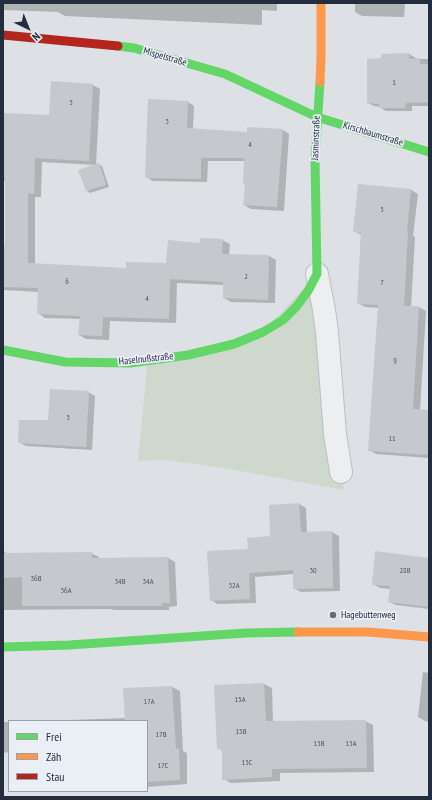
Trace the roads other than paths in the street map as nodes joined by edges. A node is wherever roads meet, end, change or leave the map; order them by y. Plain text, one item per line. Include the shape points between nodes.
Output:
1 (321, 3) edge
2 (3, 35) edge
3 (317, 117) junction
4 (429, 152) edge
5 (317, 274) junction
6 (283, 320) joint
7 (3, 350) edge
8 (341, 472) dead end
9 (429, 637) edge
10 (3, 647) edge

1 - 3 street, Jasminstraße
2 - 3 street, Mispelstraße via 134,48 225,74
3 - 4 street, Kirschbaumstraße
3 - 5 street, Jasminstraße
5 - 6 street, Jasminstraße via 308,291
5 - 8 street, Jasminstraße via 327,332 335,434
6 - 7 street, Haselnußstraße via 234,344 131,363 65,362
9 - 10 street via 333,631 246,633

